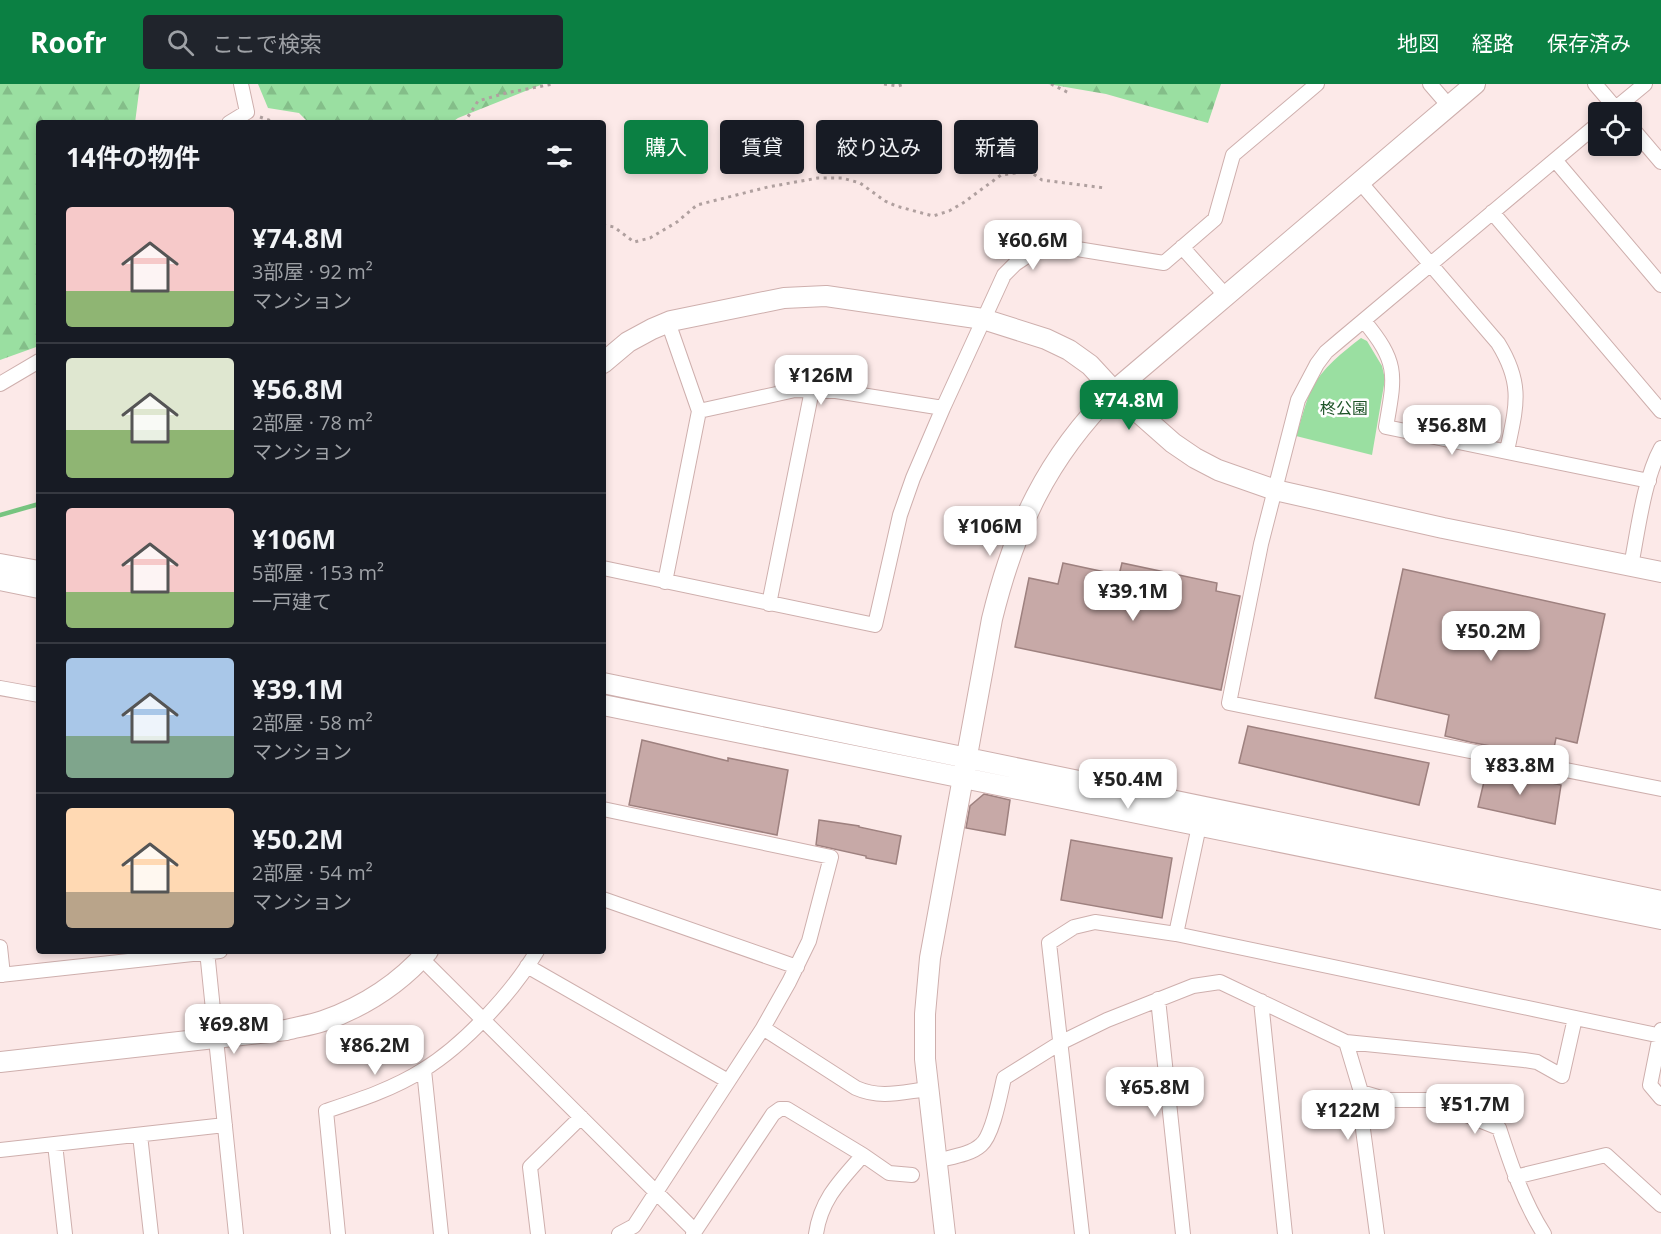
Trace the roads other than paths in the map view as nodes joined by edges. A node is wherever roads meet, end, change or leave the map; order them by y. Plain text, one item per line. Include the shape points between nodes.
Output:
1 (241, 84) edge
2 (1317, 84) edge
3 (1430, 84) edge
4 (1475, 84) edge
5 (1595, 84) edge
6 (1645, 84) edge
7 (1608, 102) edge
8 (1625, 102) edge
9 (1449, 106) junction
10 (234, 120) edge
11 (1588, 132) edge
12 (1642, 140) edge
13 (1555, 160) junction
14 (1661, 162) edge
15 (1360, 182) junction
16 (1492, 212) junction
17 (1182, 247) junction
18 (1430, 265) junction
19 (1661, 285) edge
20 (1226, 296) junction
21 (983, 319) junction
22 (1364, 321) junction
23 (668, 322) junction
24 (606, 360) edge
25 (36, 362) edge
26 (0, 384) edge
27 (812, 390) junction
28 (1114, 392) junction
29 (943, 408) junction
30 (699, 411) junction
31 (1661, 411) edge
32 (1661, 448) edge
33 (1507, 452) junction
34 (1648, 481) junction
35 (1275, 490) junction
36 (0, 564) edge
37 (1631, 566) junction
38 (606, 569) edge
39 (36, 570) edge
40 (1661, 572) edge
41 (0, 580) edge
42 (665, 582) junction
43 (36, 587) edge
44 (769, 603) junction
45 (606, 684) edge
46 (0, 688) edge
47 (36, 694) edge
48 (606, 706) edge
49 (968, 757) junction
50 (963, 778) junction
51 (1661, 789) edge
52 (606, 810) edge
53 (1199, 826) junction
54 (606, 900) edge
55 (1661, 901) edge
56 (1661, 919) edge
57 (1176, 934) junction
58 (0, 947) edge
59 (158, 954) edge
60 (211, 954) edge
61 (535, 954) edge
62 (425, 955) edge
63 (105, 957) edge
64 (527, 966) junction
65 (797, 967) junction
66 (1, 975) edge
67 (1158, 999) junction
68 (1261, 1001) junction
69 (1575, 1018) junction
70 (483, 1020) junction
71 (763, 1028) junction
72 (1661, 1034) edge
73 (216, 1038) junction
74 (1060, 1042) junction
75 (1346, 1042) junction
76 (0, 1062) edge
77 (424, 1070) junction
78 (728, 1081) junction
79 (928, 1089) junction
80 (1361, 1092) junction
81 (1661, 1098) edge
82 (581, 1117) junction
83 (225, 1125) junction
84 (140, 1135) junction
85 (55, 1144) junction
86 (0, 1150) edge
87 (863, 1155) junction
88 (936, 1161) junction
89 (912, 1175) dead end
90 (1515, 1177) junction
91 (656, 1192) junction
92 (1661, 1205) edge
93 (694, 1233) edge
94 (65, 1234) edge
95 (151, 1234) edge
96 (236, 1234) edge
97 (338, 1234) edge
98 (441, 1234) edge
99 (538, 1234) edge
100 (619, 1234) edge
101 (816, 1234) edge
102 (945, 1234) edge
103 (1082, 1234) edge
104 (1183, 1234) edge
105 (1285, 1234) edge
106 (1377, 1234) edge
107 (1544, 1234) edge

1 - 10 street via 247,112
2 - 17 street via 1233,155 1215,219
3 - 9 street
4 - 9 street
5 - 7 street
6 - 8 street
9 - 15 street
11 - 13 street
12 - 14 street
13 - 16 street
13 - 19 street
15 - 18 street
15 - 20 street
16 - 18 street
16 - 31 street
17 - 20 street
17 - 21 street via 1164,263 1071,249 1048,248 1030,254 1004,275
18 - 22 street
18 - 33 street via 1506,356 1516,395
20 - 28 street
21 - 23 street via 826,296 784,298
21 - 28 street via 1069,350 1090,365
21 - 29 street
22 - 33 street via 1384,346 1393,373 1386,427
22 - 35 street via 1326,352 1307,382 1298,400
23 - 24 street via 628,342
23 - 30 street
25 - 26 street
27 - 29 street
27 - 30 street via 795,390
27 - 44 street
28 - 35 street via 1195,458
28 - 49 street via 1061,453 1028,510 1010,554 992,620
29 - 44 street via 900,515 875,625
30 - 42 street
32 - 34 street
33 - 34 street
34 - 37 street
35 - 37 street
35 - 51 street via 1228,703
36 - 39 street
37 - 40 street
38 - 42 street
41 - 43 street
42 - 44 street
45 - 49 street
46 - 47 street
48 - 50 street
49 - 50 street
49 - 55 street
50 - 53 street
50 - 79 street via 930,958 924,1033
52 - 65 street via 831,857 810,941
53 - 56 street
53 - 57 street
54 - 65 street
57 - 69 street
57 - 74 street via 1095,922 1074,927 1049,943
58 - 66 street
59 - 63 street
60 - 73 street
61 - 64 street
62 - 70 street
62 - 73 street via 390,986 356,1008 286,1030
63 - 66 street
64 - 70 street
64 - 78 street
65 - 71 street
67 - 68 street via 1192,986 1220,982
67 - 74 street
67 - 104 street
68 - 75 street
68 - 105 street
69 - 72 street
69 - 75 street via 1562,1076 1537,1062
70 - 77 street
70 - 82 street
71 - 78 street
71 - 79 street via 868,1093
72 - 81 street via 1650,1085
73 - 76 street
73 - 83 street
74 - 88 street via 1004,1078 990,1133 981,1145
74 - 103 street
75 - 80 street
77 - 97 street via 326,1111
77 - 98 street
78 - 91 street
79 - 88 street
80 - 90 street via 1388,1100 1429,1100 1499,1128
80 - 106 street
82 - 91 street
82 - 99 street via 530,1167
83 - 84 street
83 - 96 street
84 - 85 street
84 - 95 street
85 - 86 street
85 - 94 street
87 - 89 street via 889,1173
87 - 93 street via 787,1109 780,1109
87 - 101 street via 831,1191
88 - 102 street
90 - 92 street via 1606,1155
90 - 107 street
91 - 93 street
91 - 100 street via 634,1226

